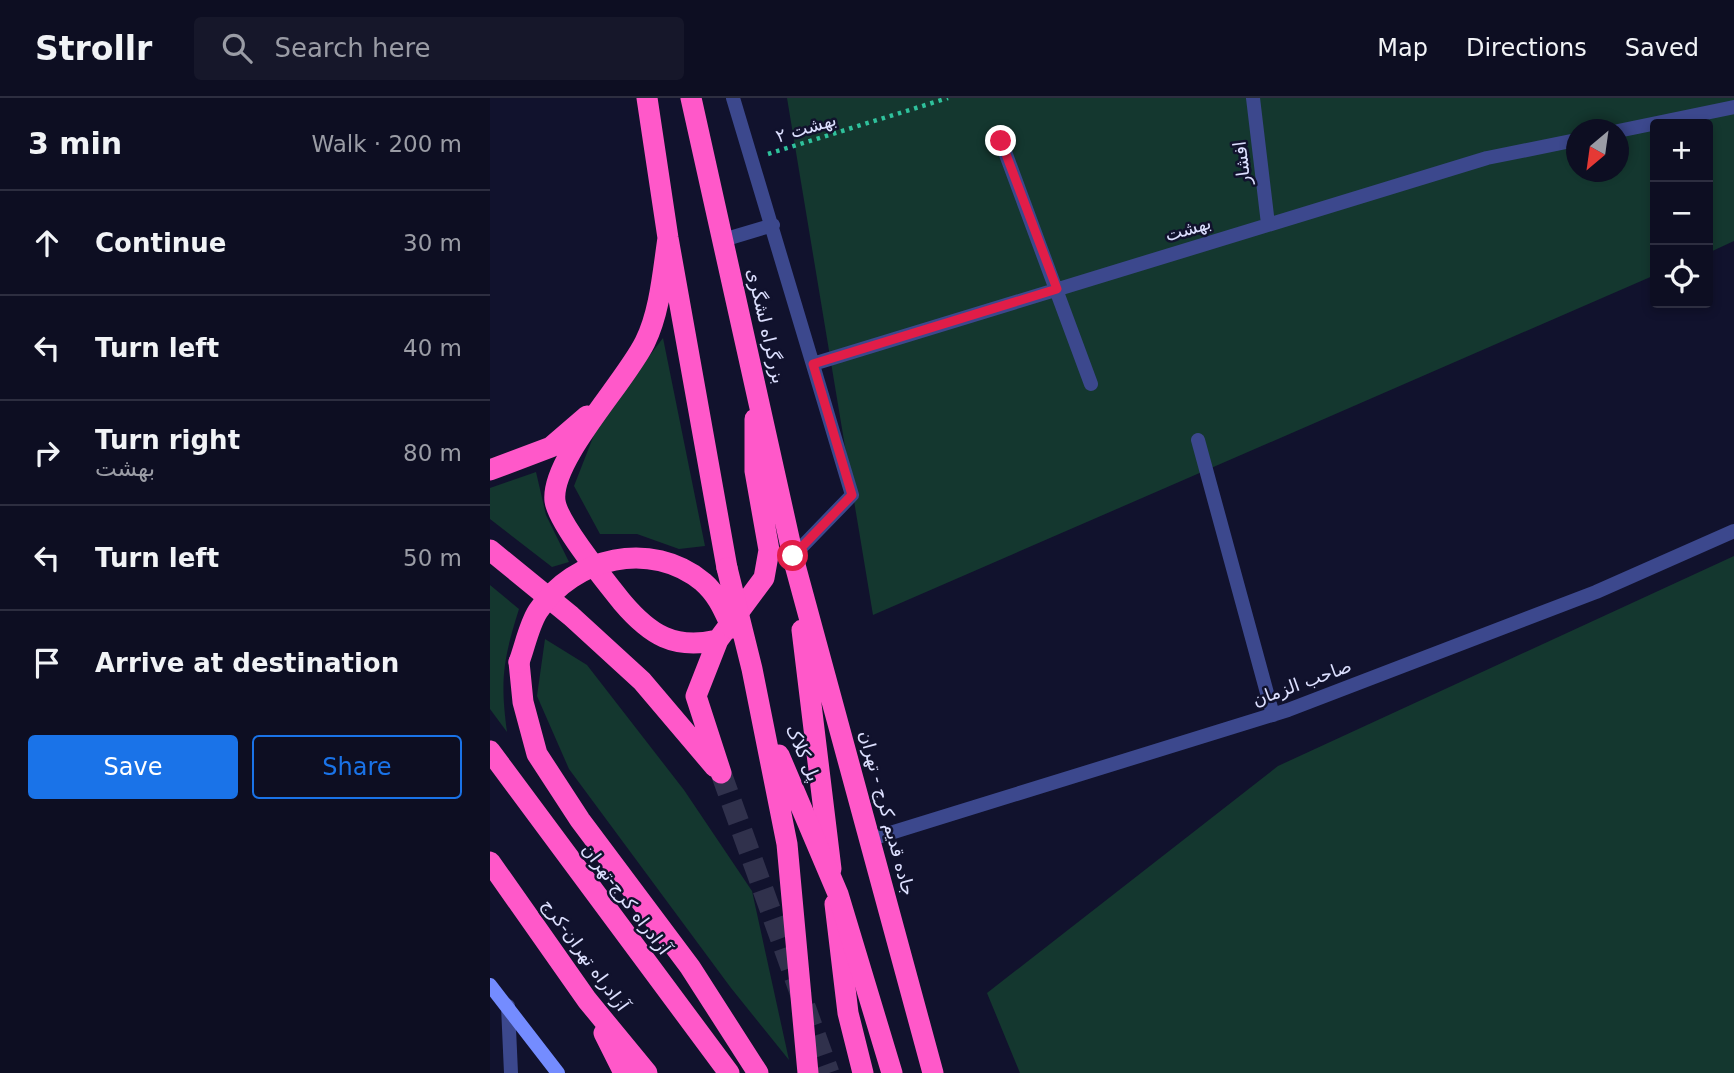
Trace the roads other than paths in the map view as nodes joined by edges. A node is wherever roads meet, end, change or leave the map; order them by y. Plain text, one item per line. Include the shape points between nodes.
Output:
1 (647, 98) edge
2 (691, 98) edge
3 (733, 98) edge
4 (1253, 98) edge
5 (1734, 107) edge
6 (1629, 129) edge
7 (1001, 141) dead end
8 (1566, 141) edge
9 (1268, 224) junction
10 (773, 225) junction
11 (668, 239) junction
12 (723, 240) junction
13 (1057, 289) junction
14 (813, 364) junction
15 (755, 381) junction
16 (1091, 384) dead end
17 (615, 391) junction
18 (1198, 440) dead end
19 (490, 470) edge
20 (1734, 531) edge
21 (490, 550) edge
22 (794, 560) junction
23 (718, 640) junction
24 (752, 669) junction
25 (762, 715) junction
26 (1273, 715) junction
27 (490, 751) edge
28 (871, 839) junction
29 (490, 862) edge
30 (490, 985) edge
31 (587, 1000) junction
32 (508, 1006) junction
33 (756, 1069) edge
34 (511, 1073) edge
35 (558, 1073) edge
36 (624, 1073) edge
37 (648, 1073) edge
38 (729, 1073) edge
39 (808, 1073) edge
40 (863, 1073) edge
41 (892, 1073) edge
42 (933, 1073) edge

1 - 11 highway
2 - 12 highway, بزرگراه لشگری
3 - 10 street
4 - 9 street, افشار
5 - 6 street
7 - 13 street
8 - 9 street, بهشت via 1487,158
9 - 13 street, بهشت
10 - 12 street
10 - 14 street
11 - 17 highway via 646,340
11 - 24 highway, bridge via 727,568
12 - 15 highway, بزرگراه لشگری
13 - 14 street, بهشت
13 - 16 street
14 - 22 street via 852,495
15 - 22 highway, بزرگراه لشگری
15 - 23 highway via 755,471 769,550 764,578
17 - 19 highway via 551,447
17 - 23 highway via 563,464 555,483 555,503 565,524 637,620 683,645
18 - 26 street
20 - 26 street, صاحب الزمان via 1597,592
21 - 23 highway via 642,681 721,774 696,696
22 - 28 highway, جاده قدیم کرج - تهران
22 - 40 highway via 848,1013
24 - 25 highway, bridge
24 - 33 highway, bridge via 719,599 703,582 671,563 633,556 602,562 566,579 537,612 519,662 523,702 537,754 580,820 690,967
25 - 39 highway, پل کلاک, bridge via 787,844
25 - 41 highway, پل کلاک, bridge via 838,894
26 - 28 street, صاحب الزمان
27 - 38 highway, آزادراه کرج-تهران
28 - 42 highway, جاده قدیم کرج - تهران
29 - 31 highway, آزادراه تهران-کرج
30 - 32 street
31 - 36 highway
31 - 37 highway, آزادراه تهران-کرج
32 - 34 street
32 - 35 street

